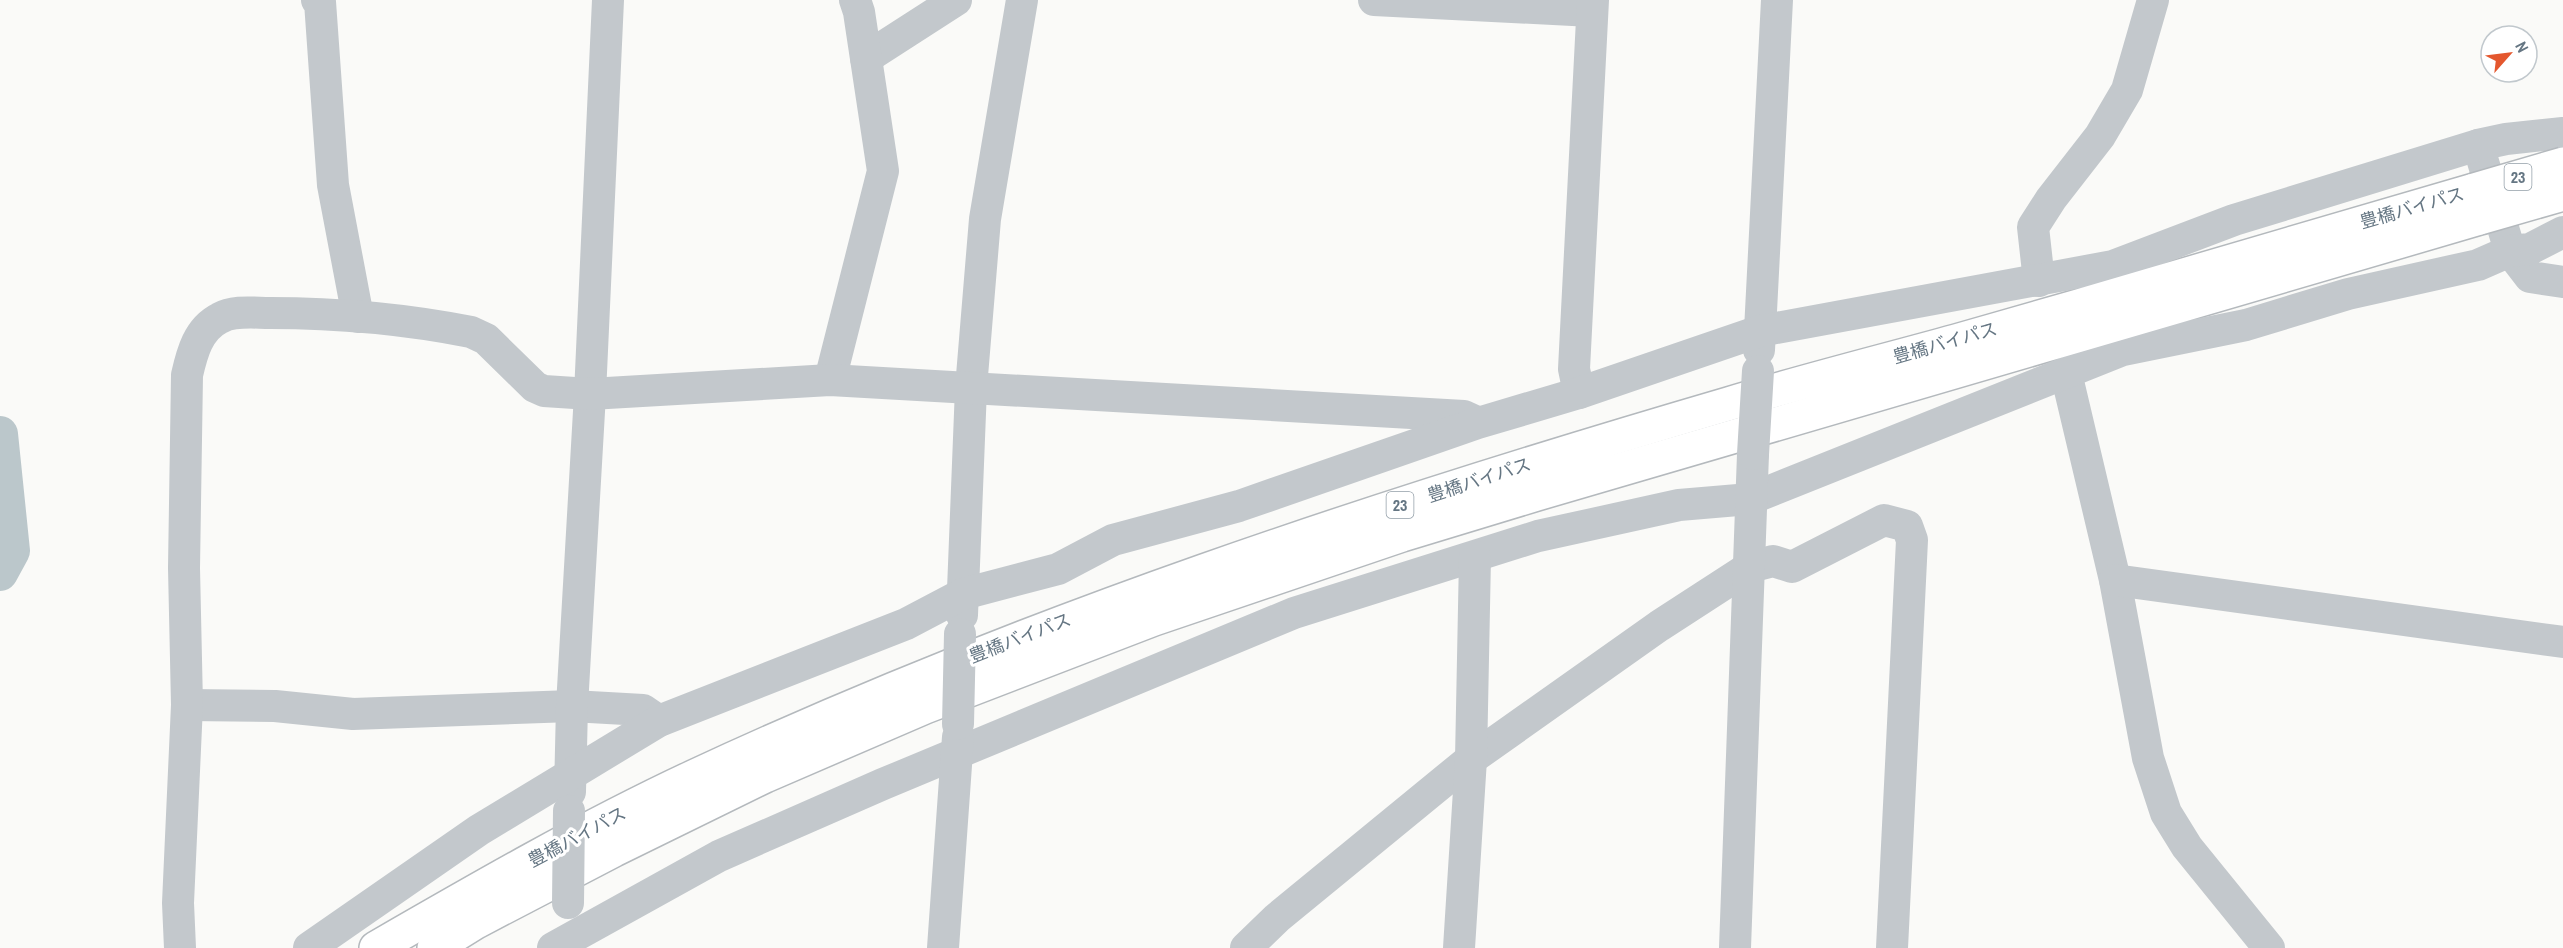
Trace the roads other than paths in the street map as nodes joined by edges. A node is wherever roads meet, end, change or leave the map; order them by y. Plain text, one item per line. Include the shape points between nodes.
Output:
1 (317, 0) edge
2 (608, 0) edge
3 (855, 0) edge
4 (956, 0) edge
5 (1022, 0) edge
6 (1374, 0) edge
7 (1777, 0) edge
8 (2153, 0) edge
9 (1592, 5) edge
10 (866, 58) junction
11 (2563, 133) edge
12 (2478, 145) junction
13 (2563, 164) edge
14 (2563, 194) edge
15 (2477, 204) junction
16 (2563, 232) edge
17 (2510, 251) junction
18 (2039, 281) junction
19 (2563, 282) edge
20 (358, 318) junction
21 (1760, 331) junction
22 (2066, 373) junction
23 (830, 380) junction
24 (971, 388) junction
25 (1579, 393) junction
26 (590, 394) junction
27 (1478, 423) junction
28 (1750, 498) junction
29 (1475, 557) junction
30 (1750, 567) junction
31 (2115, 580) junction
32 (963, 594) junction
33 (2563, 642) edge
34 (187, 705) junction
35 (572, 706) junction
36 (659, 720) junction
37 (958, 739) junction
38 (1470, 759) junction
39 (570, 775) junction
40 (559, 946) edge
41 (180, 948) edge
42 (309, 948) edge
43 (376, 948) edge
44 (434, 948) edge
45 (943, 948) edge
46 (1246, 948) edge
47 (1459, 948) edge
48 (1735, 948) edge
49 (1892, 948) edge
50 (2269, 948) edge

1 - 20 street via 333,185
2 - 26 street
3 - 10 street
4 - 10 street
5 - 24 street via 985,219
6 - 9 street
7 - 21 street
8 - 18 street via 2127,90 2100,136 2033,227
9 - 25 street via 1574,369
10 - 23 street via 883,171
11 - 12 street
12 - 17 street
12 - 18 street via 2234,220 2114,266
13 - 15 highway, 豊橋バイパス / 23, bridge
14 - 15 highway, 豊橋バイパス / 23, bridge
15 - 43 highway, 豊橋バイパス / 23 via 2016,324 1721,406 1395,506 1151,589 922,677 688,779
15 - 44 highway, 豊橋バイパス / 23 via 1402,535 1154,619 925,706 765,776 614,850
16 - 17 street via 2530,249
17 - 19 street via 2530,277
17 - 22 street via 2478,265 2348,294 2246,326 2123,350
18 - 21 street
20 - 26 street via 471,332 486,339 535,387
20 - 34 street via 322,313 230,314 210,325 192,350 187,375 184,568
21 - 25 street
21 - 28 street, bridge
22 - 28 street
22 - 31 street
23 - 24 street
23 - 26 street
24 - 27 street via 1464,416
24 - 32 street
25 - 27 street
26 - 35 street
27 - 32 street via 1239,506 1113,540 1058,569
28 - 29 street via 1679,505 1538,536
28 - 30 street
29 - 37 street via 1294,613
29 - 38 street
30 - 38 street
30 - 48 street
30 - 49 street via 1773,561 1792,567 1884,520 1907,526 1912,540 1912,573
31 - 33 street
31 - 50 street via 2148,758 2166,813 2187,847
32 - 36 street via 906,624
32 - 37 street, bridge
34 - 35 street via 275,706 353,714
34 - 41 street via 178,903
35 - 36 street via 644,710
35 - 39 street
36 - 39 street
37 - 40 street via 883,784 718,856
37 - 45 street
38 - 46 street via 1276,918
38 - 47 street
39 - 40 street, bridge via 568,903
39 - 42 street via 479,830

